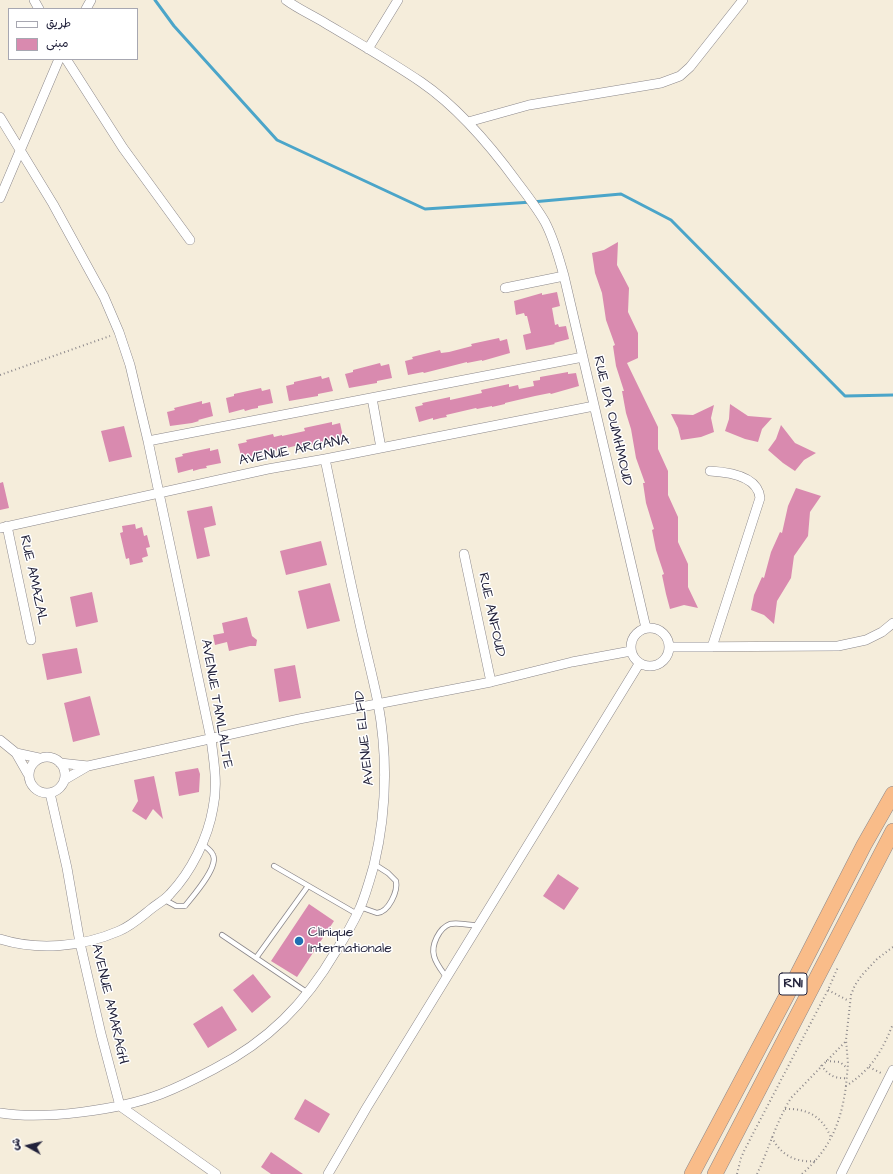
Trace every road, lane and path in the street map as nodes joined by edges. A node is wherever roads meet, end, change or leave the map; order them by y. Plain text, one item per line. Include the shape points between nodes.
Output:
1 (286, 0) edge
2 (398, 0) edge
3 (743, 0) edge
4 (368, 49) junction
5 (59, 60) edge
6 (67, 60) edge
7 (0, 117) edge
8 (468, 122) junction
9 (20, 149) junction
10 (0, 198) edge
11 (190, 240) dead end
12 (564, 276) junction
13 (505, 288) dead end
14 (119, 332) junction
15 (583, 357) junction
16 (0, 375) edge
17 (372, 398) junction
18 (594, 406) junction
19 (148, 441) junction
20 (381, 448) junction
21 (325, 459) junction
22 (710, 471) dead end
23 (160, 494) junction
24 (4, 527) edge
25 (464, 554) dead end
26 (893, 623) edge
27 (646, 628) junction
28 (31, 640) dead end
29 (670, 647) junction
30 (712, 647) junction
31 (631, 651) junction
32 (639, 664) junction
33 (491, 682) junction
34 (378, 704) junction
35 (211, 739) junction
36 (0, 740) edge
37 (16, 753) junction
38 (39, 758) junction
39 (60, 762) junction
40 (88, 766) junction
41 (28, 774) junction
42 (64, 780) junction
43 (50, 793) junction
44 (893, 794) edge
45 (893, 831) edge
46 (202, 843) junction
47 (374, 864) junction
48 (274, 866) dead end
49 (308, 886) junction
50 (164, 899) junction
51 (359, 910) junction
52 (478, 926) junction
53 (222, 934) dead end
54 (0, 940) edge
55 (80, 943) junction
56 (893, 947) edge
57 (256, 958) junction
58 (840, 963) dead end
59 (447, 978) junction
60 (828, 990) junction
61 (308, 993) junction
62 (849, 1001) junction
63 (893, 1024) edge
64 (846, 1040) junction
65 (826, 1061) junction
66 (821, 1066) junction
67 (869, 1067) junction
68 (848, 1069) junction
69 (892, 1072) edge
70 (848, 1078) junction
71 (846, 1086) junction
72 (120, 1106) junction
73 (784, 1109) junction
74 (0, 1113) edge
75 (772, 1137) junction
76 (831, 1139) junction
77 (816, 1161) junction
78 (216, 1174) edge
79 (328, 1174) edge
80 (692, 1174) edge
81 (715, 1174) edge
82 (737, 1174) edge
83 (757, 1174) edge
84 (802, 1174) edge
85 (841, 1174) edge

1 - 4 street, RUE IDA OUMHMOUD
2 - 4 street
3 - 8 street via 690,67 674,79 528,105
4 - 8 street, RUE IDA OUMHMOUD via 422,83
5 - 9 street
6 - 11 street via 123,148
7 - 9 street, AVENUE TAMLALTE
8 - 12 street, RUE IDA OUMHMOUD via 498,156 545,222
9 - 10 street
9 - 14 street, AVENUE TAMLALTE via 104,297
12 - 13 street
12 - 15 street, RUE IDA OUMHMOUD
14 - 16 path
14 - 19 street, AVENUE TAMLALTE via 130,365
15 - 17 street
15 - 18 street, RUE IDA OUMHMOUD
17 - 19 street
17 - 20 street
18 - 20 street, AVENUE ARGANA
18 - 27 street, RUE IDA OUMHMOUD
19 - 23 street, AVENUE TAMLALTE
20 - 21 street, AVENUE ARGANA
21 - 23 street, AVENUE ARGANA via 268,469
21 - 34 street, AVENUE ELFID
22 - 30 street via 728,473 749,481 758,489 760,498
23 - 24 street, AVENUE ARGANA
23 - 35 street, AVENUE TAMLALTE
24 - 28 street, RUE AMAZAL
25 - 33 street, RUE ANFOUD
26 - 30 street via 866,640 838,646
27 - 29 street via 660,630 665,634
27 - 31 street via 640,630 632,639
29 - 30 street
29 - 32 street via 665,660 659,664
31 - 32 street
31 - 33 street via 572,662
32 - 52 street
33 - 34 street
34 - 35 street
34 - 47 street, AVENUE ELFID via 385,766 385,795 383,822
35 - 40 street
35 - 46 street, AVENUE TAMLALTE via 216,792
36 - 37 street
37 - 38 street
37 - 41 street
38 - 39 street via 51,757
38 - 41 street via 30,767
39 - 40 street
39 - 42 street via 64,768
40 - 42 street
41 - 43 street via 32,787 44,794
42 - 43 street via 59,789
43 - 55 street, AVENUE AMARAGH
44 - 80 highway, RN1
45 - 81 highway, RN1
46 - 50 street, AVENUE TAMLALTE via 188,870 170,895
46 - 50 lane via 214,856 214,866 195,894 185,906 176,906
47 - 51 street, AVENUE ELFID
47 - 51 lane via 396,881 397,890 388,906 380,913
48 - 49 lane
49 - 51 lane
49 - 57 lane
50 - 55 street, AVENUE TAMLALTE via 120,931
51 - 61 street, AVENUE ELFID via 328,965
52 - 59 street
52 - 59 lane via 451,924 442,930 434,945 433,955
53 - 57 lane
54 - 55 street, AVENUE TAMLALTE via 35,946
55 - 72 street, AVENUE AMARAGH
56 - 62 path via 862,975 852,990
57 - 61 lane
58 - 60 path
59 - 79 street
60 - 62 path
60 - 82 path via 744,1149
61 - 72 street, AVENUE ELFID via 268,1035 234,1058 160,1095
62 - 64 path
63 - 67 path via 882,1049
64 - 65 path
64 - 68 path
65 - 66 path
65 - 68 path via 840,1062
66 - 70 path via 832,1077
66 - 73 path
67 - 69 path
67 - 71 path
68 - 70 path
69 - 85 street
70 - 71 path
71 - 76 path via 841,1114
72 - 74 street, AVENUE ELFID via 63,1114
72 - 78 street
73 - 75 path
73 - 76 path via 800,1109 814,1115 825,1125
75 - 77 path via 779,1149 789,1157 802,1161
75 - 83 path
76 - 77 path
77 - 84 path

